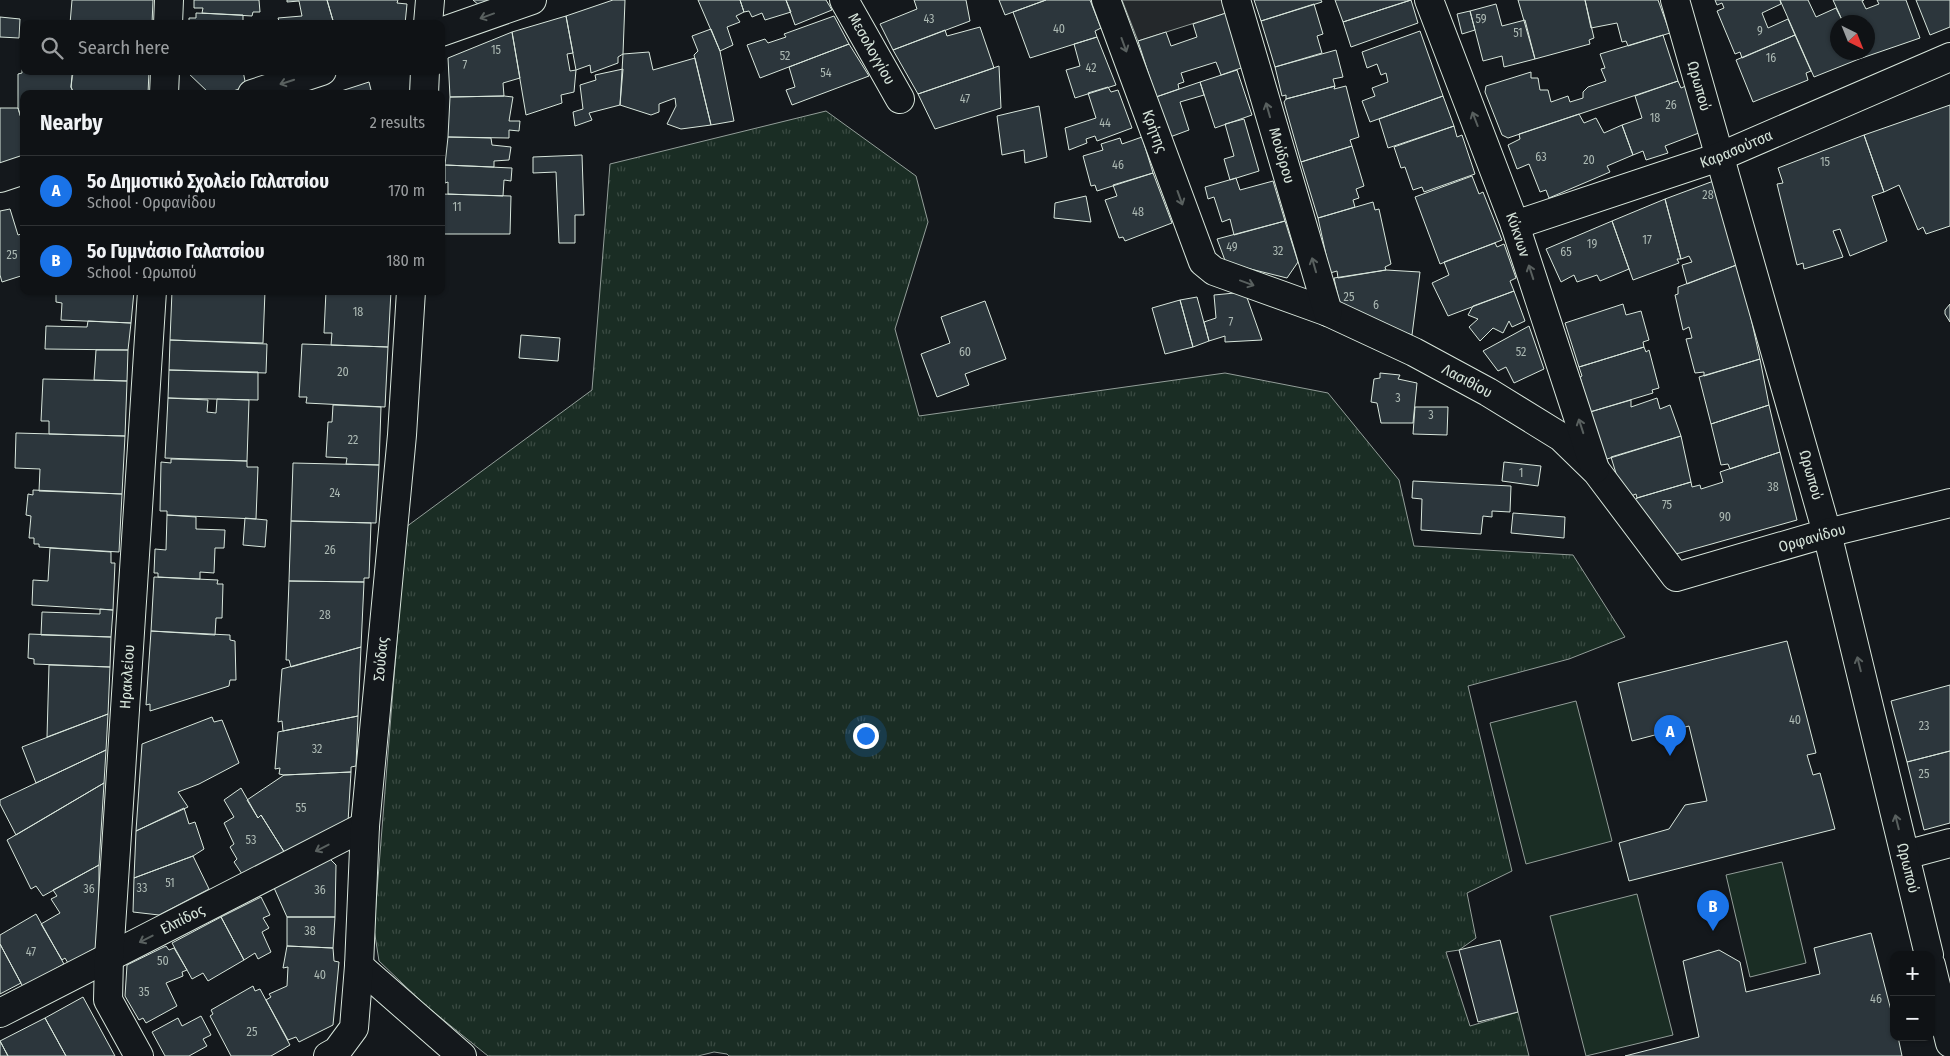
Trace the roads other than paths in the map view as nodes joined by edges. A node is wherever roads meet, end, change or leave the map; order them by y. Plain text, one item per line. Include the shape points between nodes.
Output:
1 (169, 0) edge
2 (430, 0) edge
3 (532, 0) edge
4 (844, 0) edge
5 (1106, 0) edge
6 (1236, 0) edge
7 (1429, 0) edge
8 (1674, 0) edge
9 (168, 20) edge
10 (428, 20) edge
11 (445, 31) edge
12 (1950, 57) edge
13 (165, 75) edge
14 (310, 75) edge
15 (425, 75) edge
16 (164, 90) edge
17 (264, 90) edge
18 (424, 90) edge
19 (900, 99) dead end
20 (1719, 157) junction
21 (20, 171) edge
22 (0, 178) edge
23 (1515, 225) junction
24 (1203, 262) joint
25 (152, 295) edge
26 (411, 295) edge
27 (1328, 312) junction
28 (1597, 472) junction
29 (1950, 503) edge
30 (1827, 532) junction
31 (1676, 577) joint
32 (365, 826) junction
33 (1950, 843) edge
34 (1905, 854) junction
35 (1928, 951) edge
36 (109, 958) junction
37 (360, 966) junction
38 (1935, 981) edge
39 (4, 1010) edge
40 (1950, 1043) edge
41 (139, 1056) edge
42 (328, 1056) edge
43 (462, 1056) edge

1 - 9 street
2 - 10 street
3 -> 11 street
4 - 19 street, Μεσολογγίου
5 -> 24 street, Κρήτης
27 -> 6 street, Μούδρου
23 -> 7 street, Κύκνων
8 - 20 street, Ωρωπού
12 - 20 street, Καρασούτσα
13 - 16 street
14 -> 17 street
15 - 18 street
20 - 23 street, Καρασούτσα
20 - 30 street, Ωρωπού
21 - 22 street
28 -> 23 street, Κύκνων
24 -> 27 street, Λασιθίου via 1214,271
25 - 36 street, Ηρακλείου
26 - 32 street, Σούδας via 402,435
27 - 28 street, Λασιθίου via 1414,352 1488,392 1561,437
28 - 31 street, Λασιθίου
29 - 30 street, Ορφανίδου
30 - 31 street, Ορφανίδου
34 -> 30 street, Ωρωπού
32 -> 36 street, Ελπίδος
32 - 37 street, Σούδας
33 - 34 street
34 - 35 street, Ωρωπού
36 - 39 street, Ελπίδος
36 - 41 street, Ηρακλείου via 108,1000
37 - 42 street, Σούδας via 354,1028 337,1051
37 - 43 street
38 - 40 street

